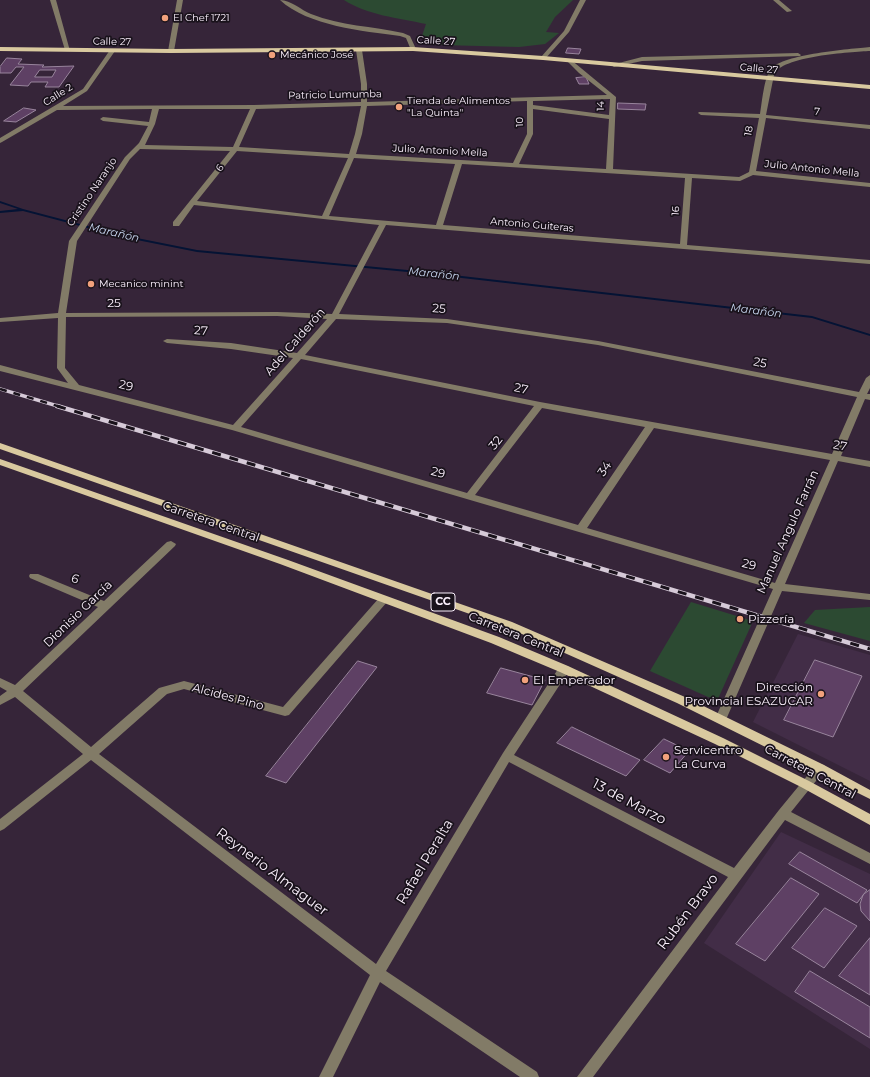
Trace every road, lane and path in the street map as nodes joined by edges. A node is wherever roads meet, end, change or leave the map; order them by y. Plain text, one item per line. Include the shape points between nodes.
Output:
1 (53, 0) edge
2 (180, 0) edge
3 (283, 0) edge
4 (583, 0) edge
5 (776, 0) edge
6 (789, 11) dead end
7 (0, 49) edge
8 (413, 49) junction
9 (870, 49) edge
10 (68, 50) junction
11 (359, 50) junction
12 (112, 51) junction
13 (171, 51) junction
14 (838, 53) junction
15 (543, 58) junction
16 (570, 60) junction
17 (614, 65) junction
18 (770, 79) junction
19 (870, 87) edge
20 (613, 97) junction
21 (530, 98) junction
22 (364, 104) junction
23 (156, 107) junction
24 (254, 107) junction
25 (530, 107) junction
26 (57, 108) junction
27 (701, 113) dead end
28 (762, 116) junction
29 (611, 117) junction
30 (103, 119) dead end
31 (152, 124) junction
32 (870, 127) edge
33 (0, 141) edge
34 (139, 147) junction
35 (235, 149) junction
36 (353, 156) junction
37 (459, 162) junction
38 (515, 166) junction
39 (609, 171) junction
40 (752, 173) junction
41 (689, 176) junction
42 (870, 185) edge
43 (192, 204) junction
44 (326, 218) junction
45 (384, 223) junction
46 (176, 224) dead end
47 (439, 228) junction
48 (683, 248) junction
49 (870, 262) edge
50 (62, 315) junction
51 (335, 315) junction
52 (0, 320) edge
53 (167, 341) dead end
54 (299, 356) junction
55 (0, 368) edge
56 (870, 378) edge
57 (76, 388) junction
58 (866, 396) edge
59 (540, 405) junction
60 (651, 425) junction
61 (235, 428) junction
62 (0, 446) edge
63 (836, 457) junction
64 (0, 462) edge
65 (870, 464) edge
66 (470, 496) junction
67 (581, 529) junction
68 (171, 544) dead end
69 (34, 576) dead end
70 (778, 587) junction
71 (870, 597) edge
72 (383, 600) junction
73 (106, 606) junction
74 (564, 669) junction
75 (0, 682) edge
76 (16, 692) junction
77 (0, 701) edge
78 (721, 719) junction
79 (91, 754) junction
80 (507, 756) junction
81 (820, 768) junction
82 (805, 784) junction
83 (870, 795) edge
84 (783, 813) junction
85 (870, 820) edge
86 (0, 826) edge
87 (870, 859) edge
88 (736, 875) junction
89 (378, 973) junction
90 (326, 1077) edge
91 (532, 1077) edge
92 (584, 1077) edge

1 - 10 street
2 - 13 street
3 - 8 street via 291,7 312,16 401,34 408,37
4 - 15 street via 566,32
5 - 6 street
7 - 10 main road, Calle 27
8 - 11 main road, Calle 27
8 - 15 main road, Calle 27
9 - 14 street
10 - 12 main road, Calle 27
11 - 13 main road, Calle 27
11 - 22 street
12 - 13 main road, Calle 27
12 - 26 street, Calle 2 via 85,90
14 - 17 street via 642,59
14 - 18 street via 787,62 775,68
15 - 16 main road, Calle 27
16 - 17 main road, Calle 27
16 - 20 street, 14
17 - 18 main road, Calle 27
18 - 19 main road, Calle 27
18 - 28 street, 18
20 - 21 street, Patricio Lumumba
20 - 29 street, 14
21 - 22 street, Patricio Lumumba
21 - 25 street, 10
22 - 24 street, Patricio Lumumba
22 - 36 street
23 - 24 street, Patricio Lumumba
23 - 26 street, Patricio Lumumba
23 - 31 street, Cristino Naranjo
24 - 35 street, 6
25 - 29 street
25 - 38 street, 10 via 530,134
26 - 33 street, Calle 2
27 - 28 street, 7
28 - 32 street, 7
28 - 40 street, 18
29 - 39 street, 14
30 - 31 street
31 - 34 street, Cristino Naranjo
34 - 35 street, Julio Antonio Mella
34 - 50 street, Cristino Naranjo via 127,158 73,241
35 - 36 street, Julio Antonio Mella
35 - 43 street, 6
36 - 37 street, Julio Antonio Mella
36 - 44 street
37 - 38 street, Julio Antonio Mella
37 - 47 street
38 - 39 street, Julio Antonio Mella
39 - 41 street, Julio Antonio Mella
40 - 41 street, Julio Antonio Mella via 740,180
40 - 42 street, Julio Antonio Mella
41 - 48 street, 16
43 - 44 street, Antonio Guiteras
43 - 46 street, 6
44 - 45 street, Antonio Guiteras
45 - 47 street, Antonio Guiteras
45 - 51 street, Adel Calderón
47 - 48 street, Antonio Guiteras
48 - 49 street, Antonio Guiteras
50 - 51 street, 25
50 - 52 street, 25
50 - 57 street, Cristino Naranjo via 61,368
51 - 54 street, Adel Calderón
51 - 58 street, 25 via 447,321 598,343
53 - 54 street, 27 via 231,346
54 - 59 street, 27
54 - 61 street, Adel Calderón
55 - 57 street, 29
56 - 58 street, Manuel Angulo Farrán
57 - 61 street, 29
58 - 63 street, Manuel Angulo Farrán
59 - 60 street, 27
59 - 66 street, 32
60 - 63 street, 27
60 - 67 street, 34
61 - 66 street, 29
62 - 78 main road, Carretera Central / CC via 508,624
63 - 65 street, 27
63 - 70 street, Manuel Angulo Farrán
64 - 72 main road, Carretera Central / CC via 284,562
66 - 67 street, 29
67 - 70 street, 29
68 - 73 street, Dionisio García
69 - 73 street, 6
70 - 71 street, 29
70 - 78 street, Manuel Angulo Farrán
72 - 74 main road, Carretera Central / CC via 495,640
72 - 79 street, Alcides Pino via 285,712 184,685 163,691
73 - 76 street, Dionisio García
74 - 80 street, Rafael Peralta
74 - 82 main road, Carretera Central / CC
75 - 76 street, Reynerio Almaguer
76 - 77 street, Dionisio García
76 - 79 street, Reynerio Almaguer
78 - 81 main road, Carretera Central / CC
79 - 86 street, Alcides Pino
79 - 89 street, Reynerio Almaguer
80 - 88 street, 13 de Marzo
80 - 89 street, Rafael Peralta
81 - 82 street, Rubén Bravo
81 - 83 main road, Carretera Central / CC
82 - 84 street, Rubén Bravo
82 - 85 main road, Carretera Central / CC
84 - 87 street
84 - 88 street, Rubén Bravo
88 - 92 street, Rubén Bravo
89 - 90 street, Rafael Peralta
89 - 91 street, Reynerio Almaguer

